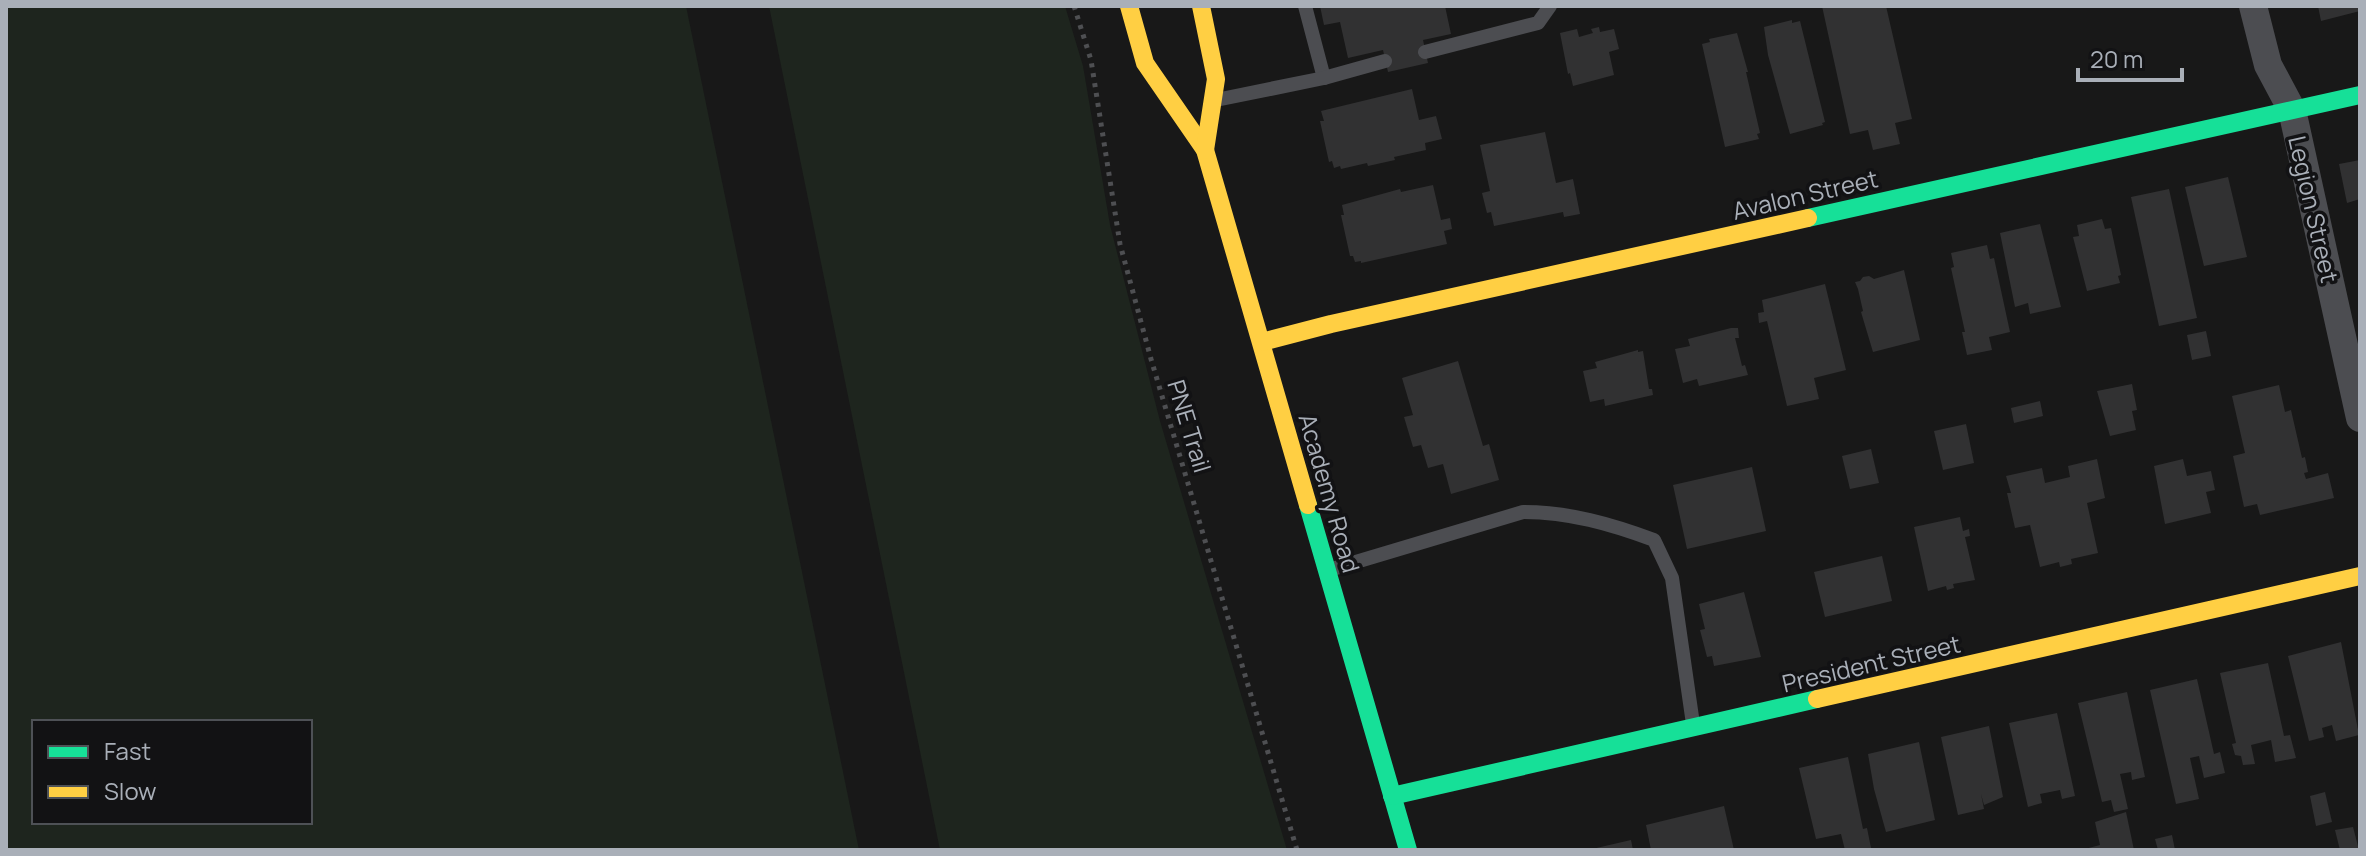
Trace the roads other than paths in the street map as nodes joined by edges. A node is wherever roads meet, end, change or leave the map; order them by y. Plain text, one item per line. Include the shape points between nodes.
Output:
1 (1129, 6) edge
2 (1201, 6) edge
3 (1305, 6) edge
4 (1550, 6) edge
5 (2253, 6) edge
6 (1425, 52) dead end
7 (1385, 61) dead end
8 (1324, 78) junction
9 (2360, 95) edge
10 (1212, 101) junction
11 (2292, 110) junction
12 (1205, 150) junction
13 (1262, 342) junction
14 (2360, 418) edge
15 (1327, 571) junction
16 (2360, 576) edge
17 (1694, 728) junction
18 (1392, 796) junction
19 (1408, 850) edge

1 - 12 street, Academy Road via 1145,63
2 - 10 street, Academy Road via 1216,79
3 - 8 lane
4 - 6 lane via 1538,23
5 - 11 street, Legion Street via 2268,65
7 - 8 lane
8 - 10 lane
9 - 11 street, Avalon Street
10 - 12 street, Academy Road
11 - 13 street, Avalon Street
11 - 14 street, Legion Street
12 - 13 street, Academy Road
13 - 15 street, Academy Road
15 - 17 lane via 1523,512 1611,524 1654,540 1672,578
15 - 18 street, Academy Road
16 - 17 street, President Street
17 - 18 street, President Street
18 - 19 street, Academy Road

